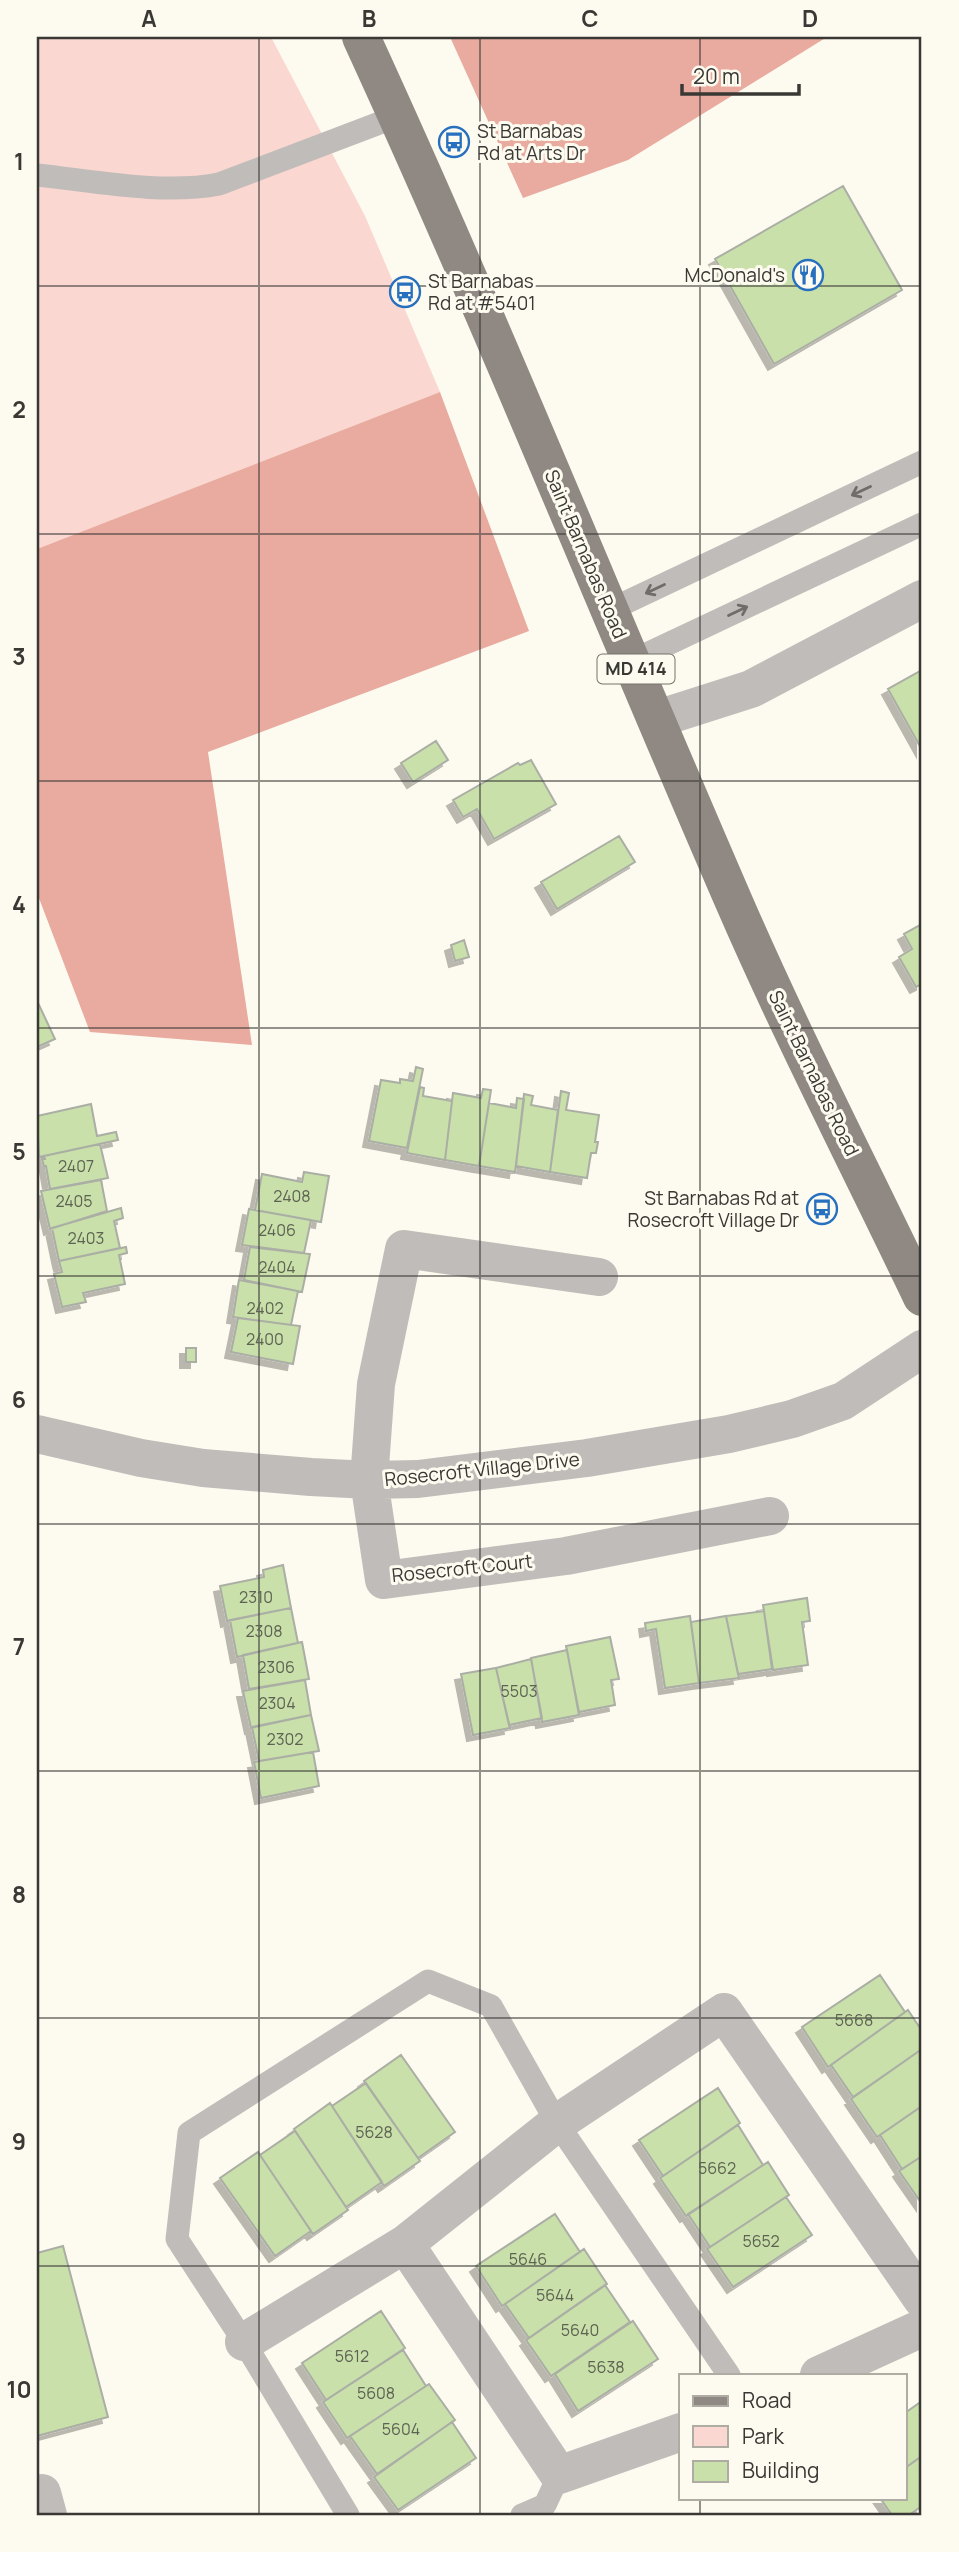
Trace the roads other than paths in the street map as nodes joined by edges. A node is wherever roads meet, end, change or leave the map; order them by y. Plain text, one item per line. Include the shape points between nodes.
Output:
1 (361, 37) edge
2 (398, 116) junction
3 (37, 175) edge
4 (922, 462) edge
5 (922, 524) edge
6 (922, 599) edge
7 (610, 610) junction
8 (632, 661) junction
9 (657, 719) junction
10 (599, 1277) dead end
11 (922, 1297) edge
12 (922, 1349) edge
13 (37, 1434) edge
14 (369, 1480) junction
15 (771, 1517) dead end
16 (557, 2123) junction
17 (405, 2244) junction
18 (922, 2298) edge
19 (922, 2328) edge
20 (244, 2342) junction
21 (728, 2374) edge
22 (820, 2374) edge
23 (679, 2432) edge
24 (559, 2475) junction
25 (348, 2515) edge
26 (522, 2515) edge

1 - 2 main road, Saint Barnabas Road / MD 414
2 - 3 lane via 198,188
2 - 7 main road, Saint Barnabas Road / MD 414
4 -> 7 lane
8 -> 5 lane
6 - 9 street via 751,689
7 - 8 main road, Saint Barnabas Road / MD 414
8 - 9 main road, Saint Barnabas Road / MD 414
9 - 11 main road, Saint Barnabas Road / MD 414 via 786,1016
10 - 14 street, Rosecroft Court via 404,1249 376,1384
12 - 14 street, Rosecroft Village Drive via 842,1401 729,1434 587,1458 418,1479
13 - 14 street, Rosecroft Village Drive via 203,1468
14 - 15 street, Rosecroft Court via 384,1580 566,1556
16 - 17 street
16 - 18 street via 724,2012
16 - 20 lane via 491,2006 428,1980 189,2133 177,2239
16 - 21 lane
17 - 20 street
17 - 24 street
19 - 22 street
20 - 25 lane
23 - 24 street
24 - 26 lane via 545,2505

